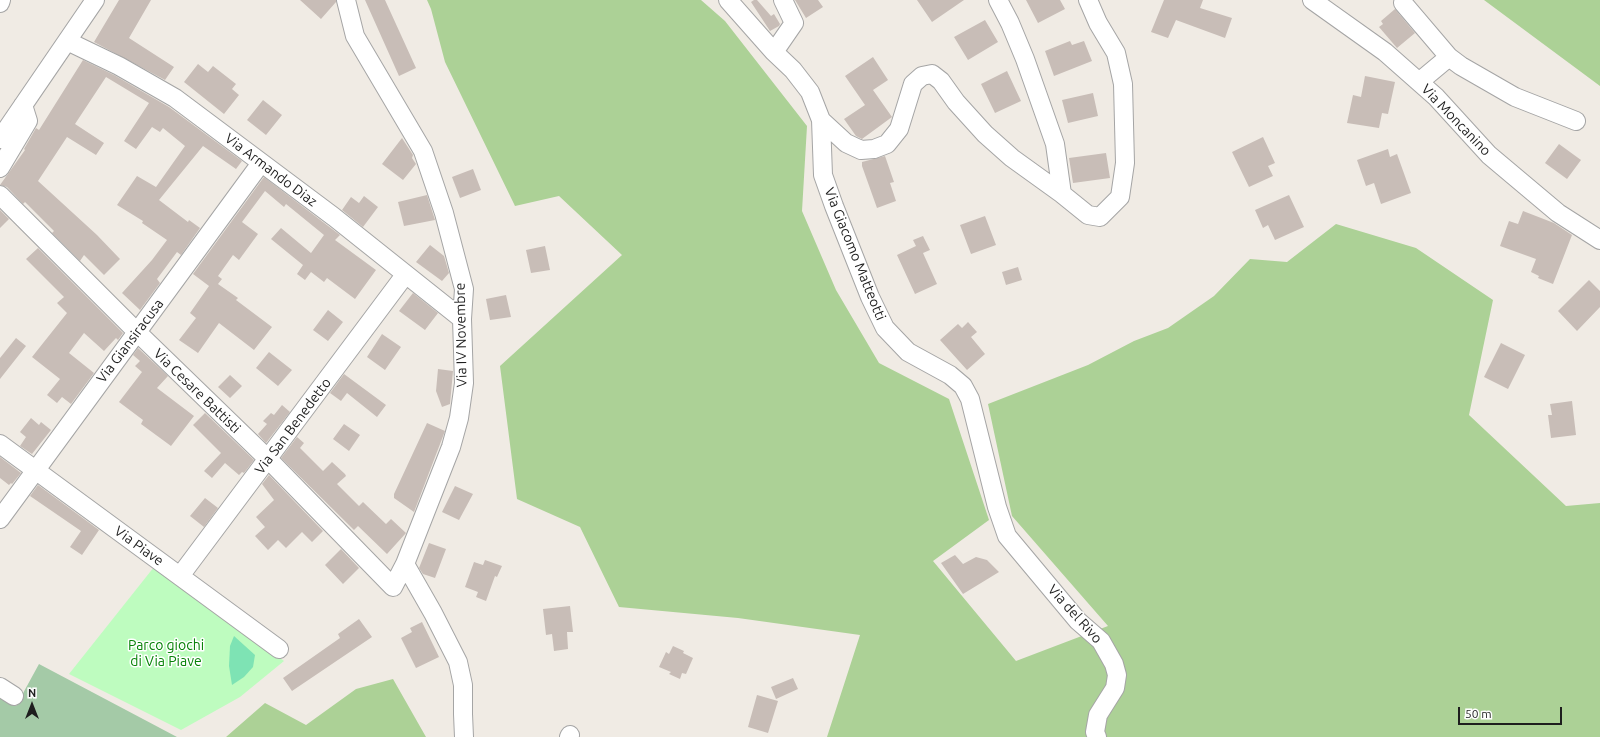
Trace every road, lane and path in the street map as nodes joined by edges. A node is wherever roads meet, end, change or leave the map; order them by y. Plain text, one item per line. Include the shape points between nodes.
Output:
1 (95, 0) edge
2 (346, 0) edge
3 (728, 0) edge
4 (783, 0) edge
5 (998, 0) edge
6 (1088, 0) edge
7 (1312, 0) edge
8 (1403, 3) dead end
9 (67, 41) junction
10 (774, 52) junction
11 (1449, 57) junction
12 (1419, 82) junction
13 (23, 105) junction
14 (821, 120) junction
15 (1576, 121) dead end
16 (0, 139) edge
17 (261, 163) junction
18 (0, 168) edge
19 (1062, 194) junction
20 (0, 195) edge
21 (1600, 240) edge
22 (405, 275) junction
23 (462, 319) junction
24 (137, 332) junction
25 (0, 444) edge
26 (268, 459) junction
27 (34, 470) junction
28 (0, 519) edge
29 (405, 564) junction
30 (180, 576) junction
31 (1044, 580) joint
32 (393, 587) joint
33 (279, 649) dead end
34 (464, 737) edge
35 (1097, 737) edge

1 - 9 street
2 - 23 street, Via IV Novembre via 355,36 423,151 444,213 464,289
3 - 10 street, Via Giacomo Matteotti
4 - 10 street via 794,23
5 - 19 street via 1025,59 1055,144
6 - 19 street via 1116,53 1123,84 1125,163 1120,197 1100,217 1088,216
7 - 12 street, Via Moncanino via 1385,52
8 - 11 street
9 - 13 street
9 - 17 street, Via Armando Diaz via 119,66 175,98
10 - 14 street, Via Giacomo Matteotti via 794,70 810,92
11 - 12 street
11 - 15 street via 1515,97
12 - 21 street, Via Moncanino via 1436,96 1490,155 1558,213
13 - 16 street
13 - 18 street via 28,121
14 - 19 street via 846,143 861,150 887,144 899,129 913,84 922,76 932,74 941,81 956,102 990,139
14 - 31 street, Via Giacomo Matteotti via 824,175 842,227 885,328 908,352 950,375 963,386 970,399 997,507 1007,536
17 - 22 street, Via Armando Diaz via 334,217
17 - 24 street, Via Giansiracusa
20 - 24 street, Via Cesare Battisti
22 - 23 street, Via Armando Diaz
22 - 26 street, Via San Benedetto
23 - 29 street, Via IV Novembre via 464,383 459,418 451,447
24 - 26 street, Via Cesare Battisti
24 - 27 street, Via Giansiracusa
25 - 27 street, Via Piave
26 - 30 street, Via San Benedetto
26 - 32 street, Via Cesare Battisti
27 - 28 street, Via Giansiracusa
27 - 30 street, Via Piave
29 - 32 street, Via IV Novembre
29 - 34 street via 458,662 463,685
30 - 33 street, Via Piave via 247,621
31 - 35 street, Via del Rivo via 1078,621 1101,641 1114,664 1115,688 1098,715 1095,732

